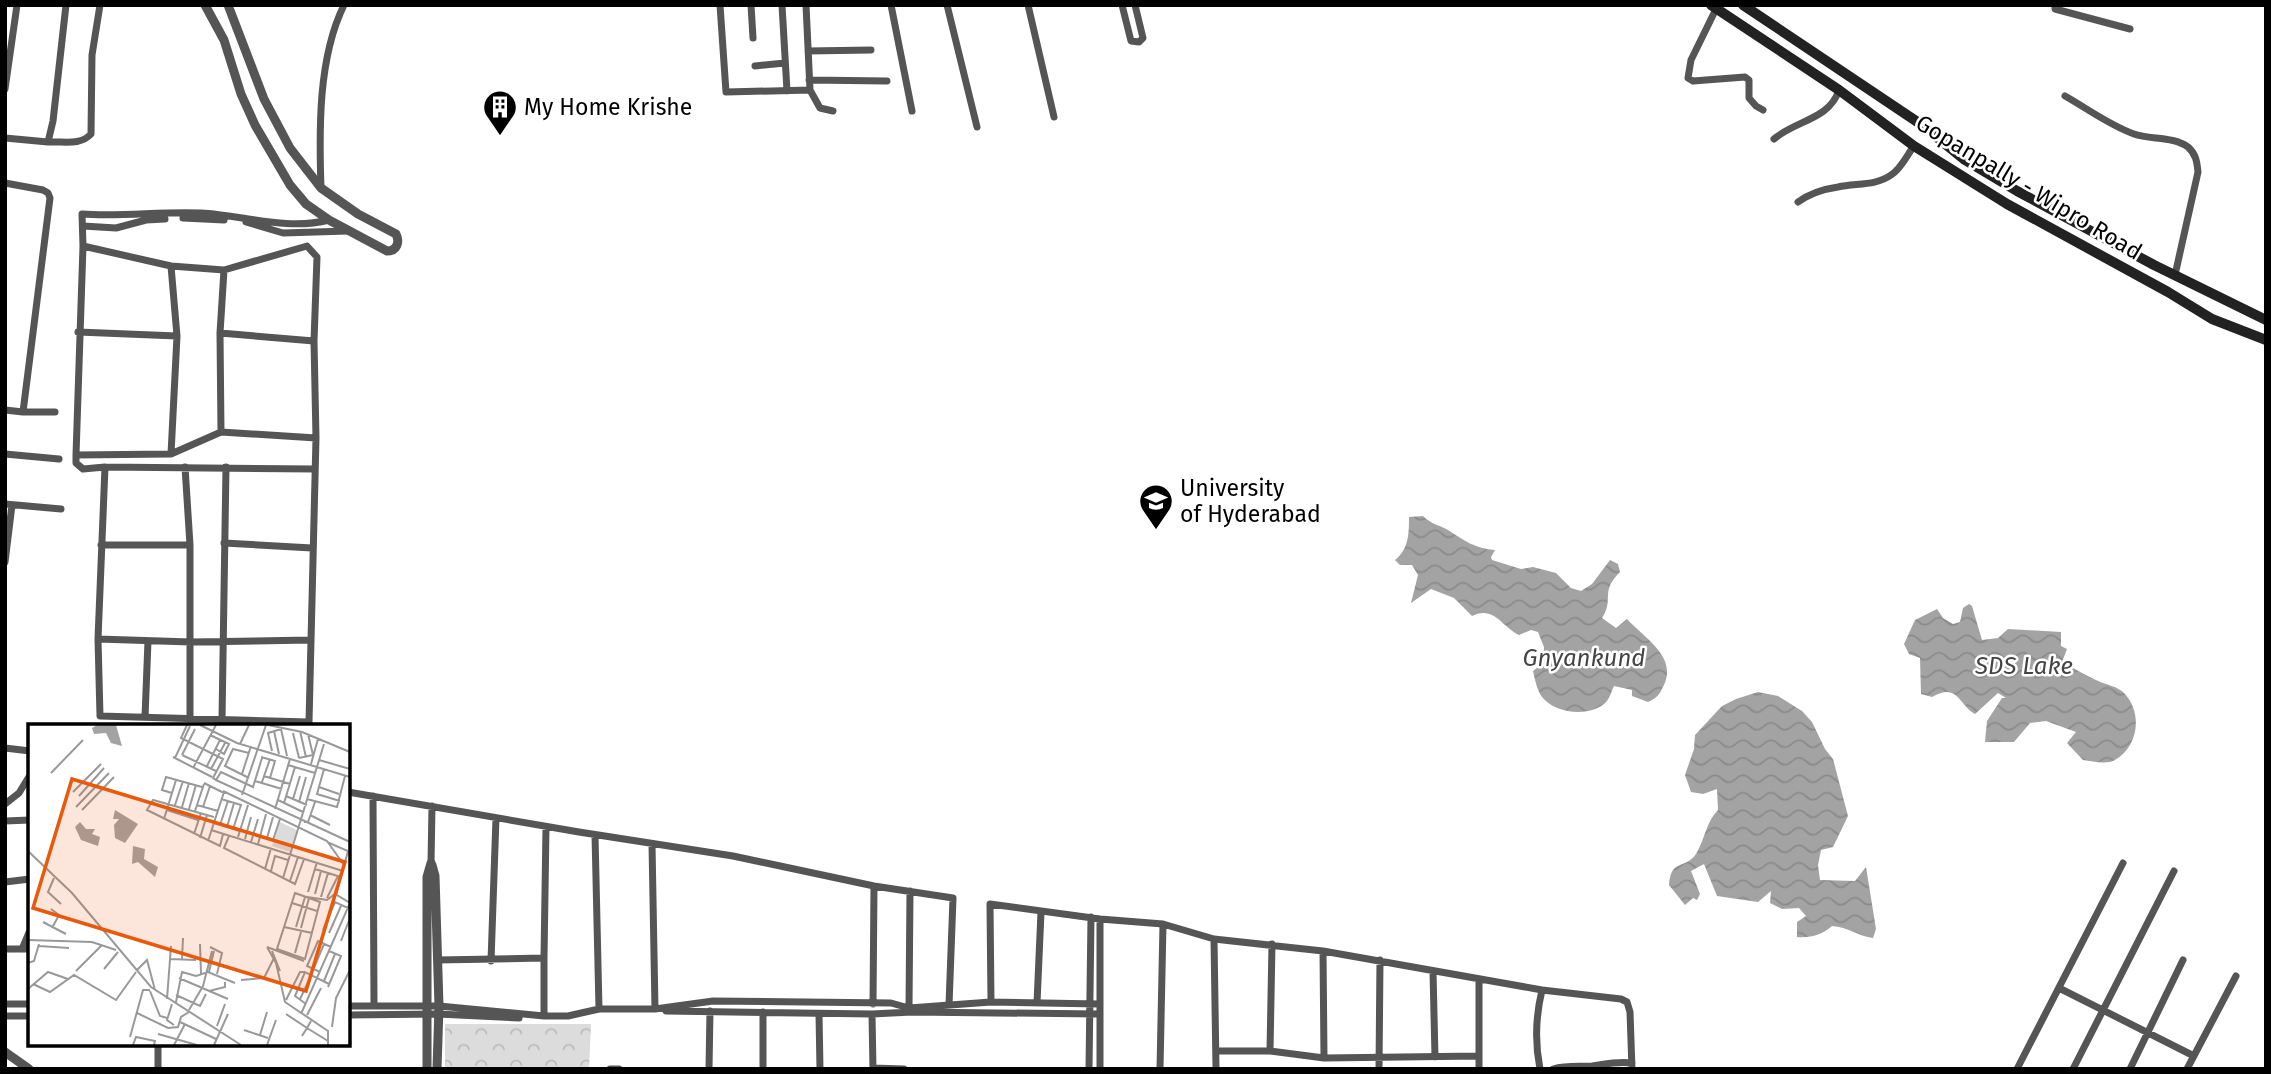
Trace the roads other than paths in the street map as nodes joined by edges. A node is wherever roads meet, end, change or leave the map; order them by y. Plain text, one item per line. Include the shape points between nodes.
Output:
1 (17, 5) edge
2 (66, 5) edge
3 (100, 5) edge
4 (205, 5) edge
5 (228, 5) edge
6 (344, 5) edge
7 (720, 5) edge
8 (751, 5) edge
9 (782, 5) edge
10 (806, 5) edge
11 (891, 5) edge
12 (947, 5) edge
13 (1028, 5) edge
14 (1122, 5) edge
15 (1135, 5) edge
16 (1734, 5) edge
17 (2055, 5) edge
18 (1714, 7) edge
19 (1746, 8) edge
20 (1727, 15) junction
21 (1741, 24) junction
22 (2130, 29) dead end
23 (753, 38) dead end
24 (871, 50) dead end
25 (808, 51) junction
26 (785, 63) junction
27 (755, 66) dead end
28 (809, 80) junction
29 (887, 81) dead end
30 (5, 89) edge
31 (810, 90) junction
32 (1839, 90) junction
33 (787, 91) junction
34 (2065, 96) dead end
35 (1763, 110) dead end
36 (833, 111) dead end
37 (912, 111) dead end
38 (1054, 117) dead end
39 (976, 127) dead end
40 (5, 138) edge
41 (1774, 139) dead end
42 (48, 142) junction
43 (1914, 145) junction
44 (5, 183) edge
45 (321, 188) junction
46 (1798, 202) dead end
47 (329, 220) junction
48 (83, 226) junction
49 (349, 231) junction
50 (83, 246) junction
51 (2154, 265) junction
52 (172, 267) junction
53 (224, 270) junction
54 (2175, 275) junction
55 (2150, 283) junction
56 (2266, 320) edge
57 (78, 332) junction
58 (220, 333) junction
59 (177, 336) junction
60 (2266, 340) edge
61 (314, 341) junction
62 (5, 410) edge
63 (23, 412) junction
64 (55, 412) dead end
65 (221, 432) junction
66 (316, 438) junction
67 (5, 454) edge
68 (172, 454) junction
69 (76, 455) junction
70 (59, 458) dead end
71 (105, 467) junction
72 (185, 467) junction
73 (226, 467) junction
74 (314, 469) junction
75 (8, 505) edge
76 (61, 509) dead end
77 (224, 543) junction
78 (101, 545) junction
79 (190, 545) junction
80 (312, 548) junction
81 (5, 562) edge
82 (98, 639) junction
83 (223, 640) junction
84 (311, 640) junction
85 (148, 641) junction
86 (191, 642) junction
87 (145, 717) junction
88 (190, 719) junction
89 (100, 720) edge
90 (222, 720) junction
91 (208, 723) edge
92 (5, 748) edge
93 (28, 751) edge
94 (28, 778) edge
95 (350, 792) edge
96 (373, 796) junction
97 (5, 804) edge
98 (432, 807) junction
99 (496, 818) junction
100 (28, 820) edge
101 (5, 821) edge
102 (546, 827) junction
103 (594, 835) junction
104 (652, 844) junction
105 (432, 863) junction
106 (2123, 863) dead end
107 (2174, 872) dead end
108 (28, 879) edge
109 (5, 882) edge
110 (874, 886) junction
111 (909, 891) junction
112 (1041, 912) junction
113 (1091, 917) junction
114 (1100, 919) junction
115 (1163, 924) junction
116 (1214, 939) junction
117 (1272, 944) junction
118 (5, 949) edge
119 (26, 949) edge
120 (1323, 951) junction
121 (544, 958) junction
122 (437, 960) junction
123 (1380, 960) junction
124 (2183, 960) dead end
125 (491, 961) junction
126 (1433, 971) junction
127 (2236, 975) dead end
128 (1479, 979) junction
129 (2059, 988) junction
130 (1542, 990) junction
131 (991, 1002) junction
132 (891, 1003) junction
133 (1037, 1003) junction
134 (5, 1004) edge
135 (28, 1004) edge
136 (873, 1004) junction
137 (1089, 1004) junction
138 (1099, 1004) junction
139 (949, 1005) junction
140 (350, 1006) edge
141 (374, 1006) junction
142 (909, 1008) junction
143 (599, 1009) junction
144 (655, 1009) junction
145 (439, 1010) junction
146 (427, 1011) junction
147 (710, 1011) junction
148 (2103, 1011) junction
149 (762, 1012) junction
150 (891, 1013) junction
151 (819, 1014) junction
152 (872, 1014) junction
153 (1089, 1014) junction
154 (1099, 1014) junction
155 (350, 1015) edge
156 (5, 1016) edge
157 (28, 1016) edge
158 (544, 1016) junction
159 (2147, 1033) junction
160 (158, 1046) edge
161 (1216, 1051) junction
162 (1270, 1051) junction
163 (5, 1052) edge
164 (1479, 1056) junction
165 (2194, 1056) junction
166 (1379, 1057) junction
167 (1435, 1057) junction
168 (1324, 1058) junction
169 (1632, 1066) edge
170 (29, 1069) edge
171 (158, 1069) edge
172 (427, 1069) edge
173 (437, 1069) edge
174 (610, 1069) edge
175 (619, 1069) edge
176 (709, 1069) edge
177 (763, 1069) edge
178 (820, 1069) edge
179 (873, 1069) edge
180 (904, 1069) edge
181 (1089, 1069) edge
182 (1100, 1069) edge
183 (1160, 1069) edge
184 (1216, 1069) edge
185 (1379, 1069) edge
186 (1479, 1069) edge
187 (1540, 1069) edge
188 (1553, 1069) edge
189 (2017, 1069) edge
190 (2073, 1069) edge
191 (2130, 1069) edge
192 (2187, 1069) edge

1 - 30 street
2 - 42 street
3 - 42 street via 92,55 91,134 78,143
4 - 47 street via 224,40 255,125 290,185
5 - 45 street via 264,99 290,148
6 - 45 street via 327,65 319,129
7 - 33 street via 726,92
8 - 23 street
9 - 26 street
10 - 25 street
11 - 37 street
12 - 39 street
13 - 38 street
14 - 15 street via 1131,41 1139,42 1143,38
16 - 20 main road
17 - 22 street via 2055,9
18 - 20 main road, Gopanpally - Wipro Road
18 - 35 street via 1688,78 1693,82 1745,77 1749,98
19 - 21 main road
19 - 51 main road, Gopanpally - Wipro Road via 1922,125 1965,160
20 - 21 main road, Gopanpally - Wipro Road
21 - 32 main road, Gopanpally - Wipro Road
24 - 25 street
25 - 28 street
26 - 27 street
26 - 33 street
28 - 29 street
28 - 31 street
31 - 33 street
31 - 36 street via 820,108
32 - 41 street via 1829,109
32 - 43 main road, Gopanpally - Wipro Road
34 - 54 street via 2109,123 2136,135 2187,146 2196,156 2198,172
40 - 42 street
43 - 46 street via 1895,173 1879,182 1837,187
43 - 55 main road, Gopanpally - Wipro Road via 2007,204
44 - 63 street via 43,190 50,198
45 - 49 street via 399,240 397,247 387,251
47 - 48 street via 290,224 201,213 82,214
47 - 49 street
48 - 49 street via 116,228 178,218 243,222 283,233
48 - 50 street
50 - 52 street
50 - 57 street
51 - 54 main road, Gopanpally - Wipro Road
51 - 55 main road
52 - 53 street
52 - 59 street
53 - 58 street
53 - 61 street via 307,246 317,257
54 - 56 main road, Gopanpally - Wipro Road
55 - 60 main road, Gopanpally - Wipro Road via 2212,319
57 - 59 street
57 - 69 street
58 - 61 street
58 - 65 street
59 - 68 street
61 - 66 street
62 - 63 street
63 - 64 street
65 - 66 street
65 - 68 street
66 - 74 street
67 - 70 street
68 - 69 street
69 - 71 street via 76,463 83,469
71 - 72 street
71 - 78 street
72 - 73 street
72 - 79 street
73 - 74 street
73 - 77 street
74 - 80 street
75 - 76 street
75 - 81 street
77 - 80 street
77 - 83 street
78 - 79 street
78 - 82 street
79 - 86 street
80 - 84 street
82 - 85 street
82 - 89 street
83 - 84 street
83 - 86 street
83 - 90 street
84 - 90 street via 309,722
85 - 86 street
85 - 87 street
86 - 88 street
87 - 88 street
87 - 89 street
88 - 91 street
90 - 91 street
92 - 93 street
94 - 97 street
95 - 96 street
96 - 98 street
96 - 141 street
98 - 99 street
98 - 105 street
99 - 102 street
99 - 125 street
100 - 101 street
102 - 103 street
102 - 121 street
103 - 104 street
103 - 143 street
104 - 110 street
104 - 144 street
105 - 122 street
105 - 146 street via 427,877
106 - 129 street
107 - 148 street
108 - 109 street
110 - 111 street
110 - 136 street
111 - 139 street via 953,898
111 - 142 street
112 - 113 street
112 - 131 street via 990,904
112 - 133 street
113 - 114 street
113 - 137 street
114 - 115 street
114 - 138 street
115 - 116 street
115 - 183 street
116 - 117 street
116 - 161 street
117 - 120 street
117 - 162 street
118 - 119 street
120 - 123 street
120 - 168 street
121 - 125 street
121 - 158 street
122 - 125 street
122 - 145 street
123 - 126 street
123 - 166 street
124 - 159 street
126 - 128 street
126 - 167 street
127 - 165 street
128 - 130 street
128 - 164 street
129 - 148 street
129 - 189 street
130 - 169 street via 1627,1002
130 - 187 street
131 - 133 street
131 - 139 street
132 - 136 street
132 - 142 street
132 - 150 street
133 - 137 street
134 - 135 street
136 - 144 street via 713,1002
137 - 138 street
137 - 153 street
138 - 154 street
139 - 142 street
140 - 141 street
141 - 146 street
143 - 144 street
143 - 158 street
145 - 146 street
145 - 147 street via 570,1020 600,1012
145 - 158 street
145 - 173 street
146 - 155 street
146 - 172 street
147 - 149 street
147 - 176 street
148 - 159 street
148 - 190 street
149 - 151 street
149 - 177 street
150 - 152 street
150 - 153 street
151 - 152 street
151 - 178 street
152 - 179 street
153 - 154 street
153 - 181 street
154 - 182 street
156 - 157 street
159 - 165 street
159 - 191 street
160 - 171 street
161 - 162 street
161 - 184 street
162 - 168 street
163 - 170 street
164 - 167 street
164 - 186 street
165 - 192 street
166 - 167 street
166 - 168 street
166 - 185 street
169 - 188 street via 1619,1062
174 - 175 street
179 - 180 street

